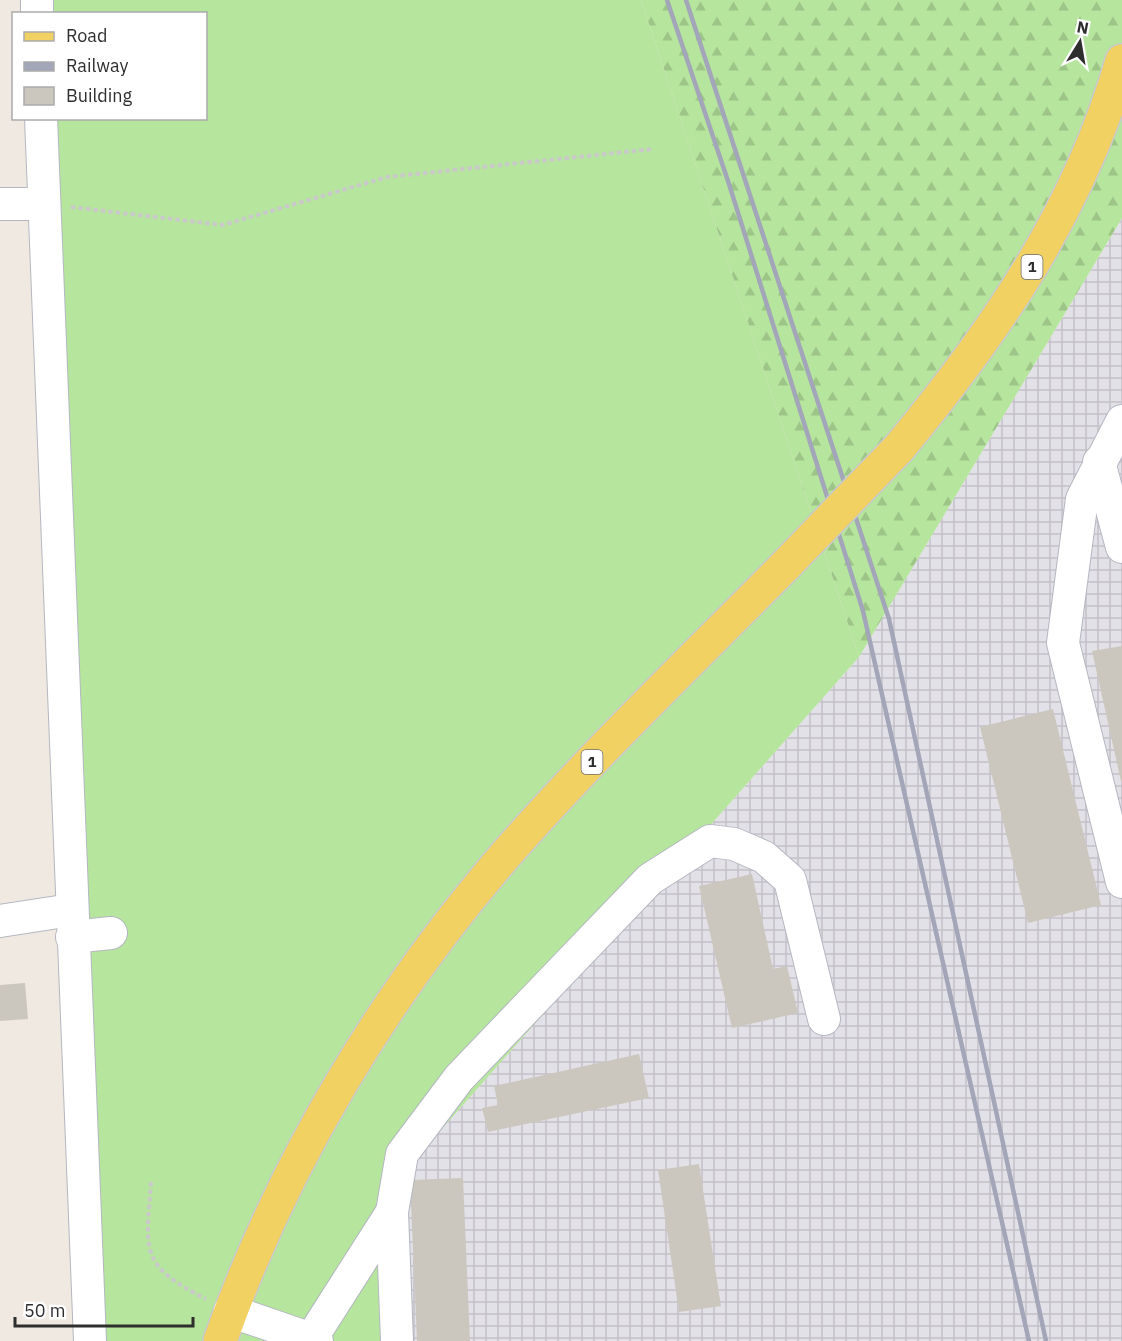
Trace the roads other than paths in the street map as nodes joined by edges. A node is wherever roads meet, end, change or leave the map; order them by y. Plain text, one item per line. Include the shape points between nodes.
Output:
1 (1122, 61) edge
2 (41, 120) edge
3 (0, 204) edge
4 (43, 204) junction
5 (1122, 421) edge
6 (1099, 462) junction
7 (1122, 547) edge
8 (1122, 882) edge
9 (0, 921) edge
10 (71, 923) junction
11 (111, 933) dead end
12 (824, 1019) dead end
13 (392, 1212) junction
14 (225, 1326) edge
15 (314, 1340) edge
16 (90, 1341) edge
17 (397, 1341) edge

1 - 14 main road, 1, bridge via 1074,189 1020,287 957,378 899,448 554,802 456,916 389,1008 298,1161
2 - 4 street
3 - 4 street
4 - 10 street
5 - 6 street
6 - 7 street
6 - 8 street via 1082,500 1063,643
9 - 10 street
10 - 11 street
10 - 16 street
12 - 13 street via 790,880 764,857 734,844 710,841 650,879 459,1078 402,1154
13 - 15 street
13 - 17 street
14 - 15 street

